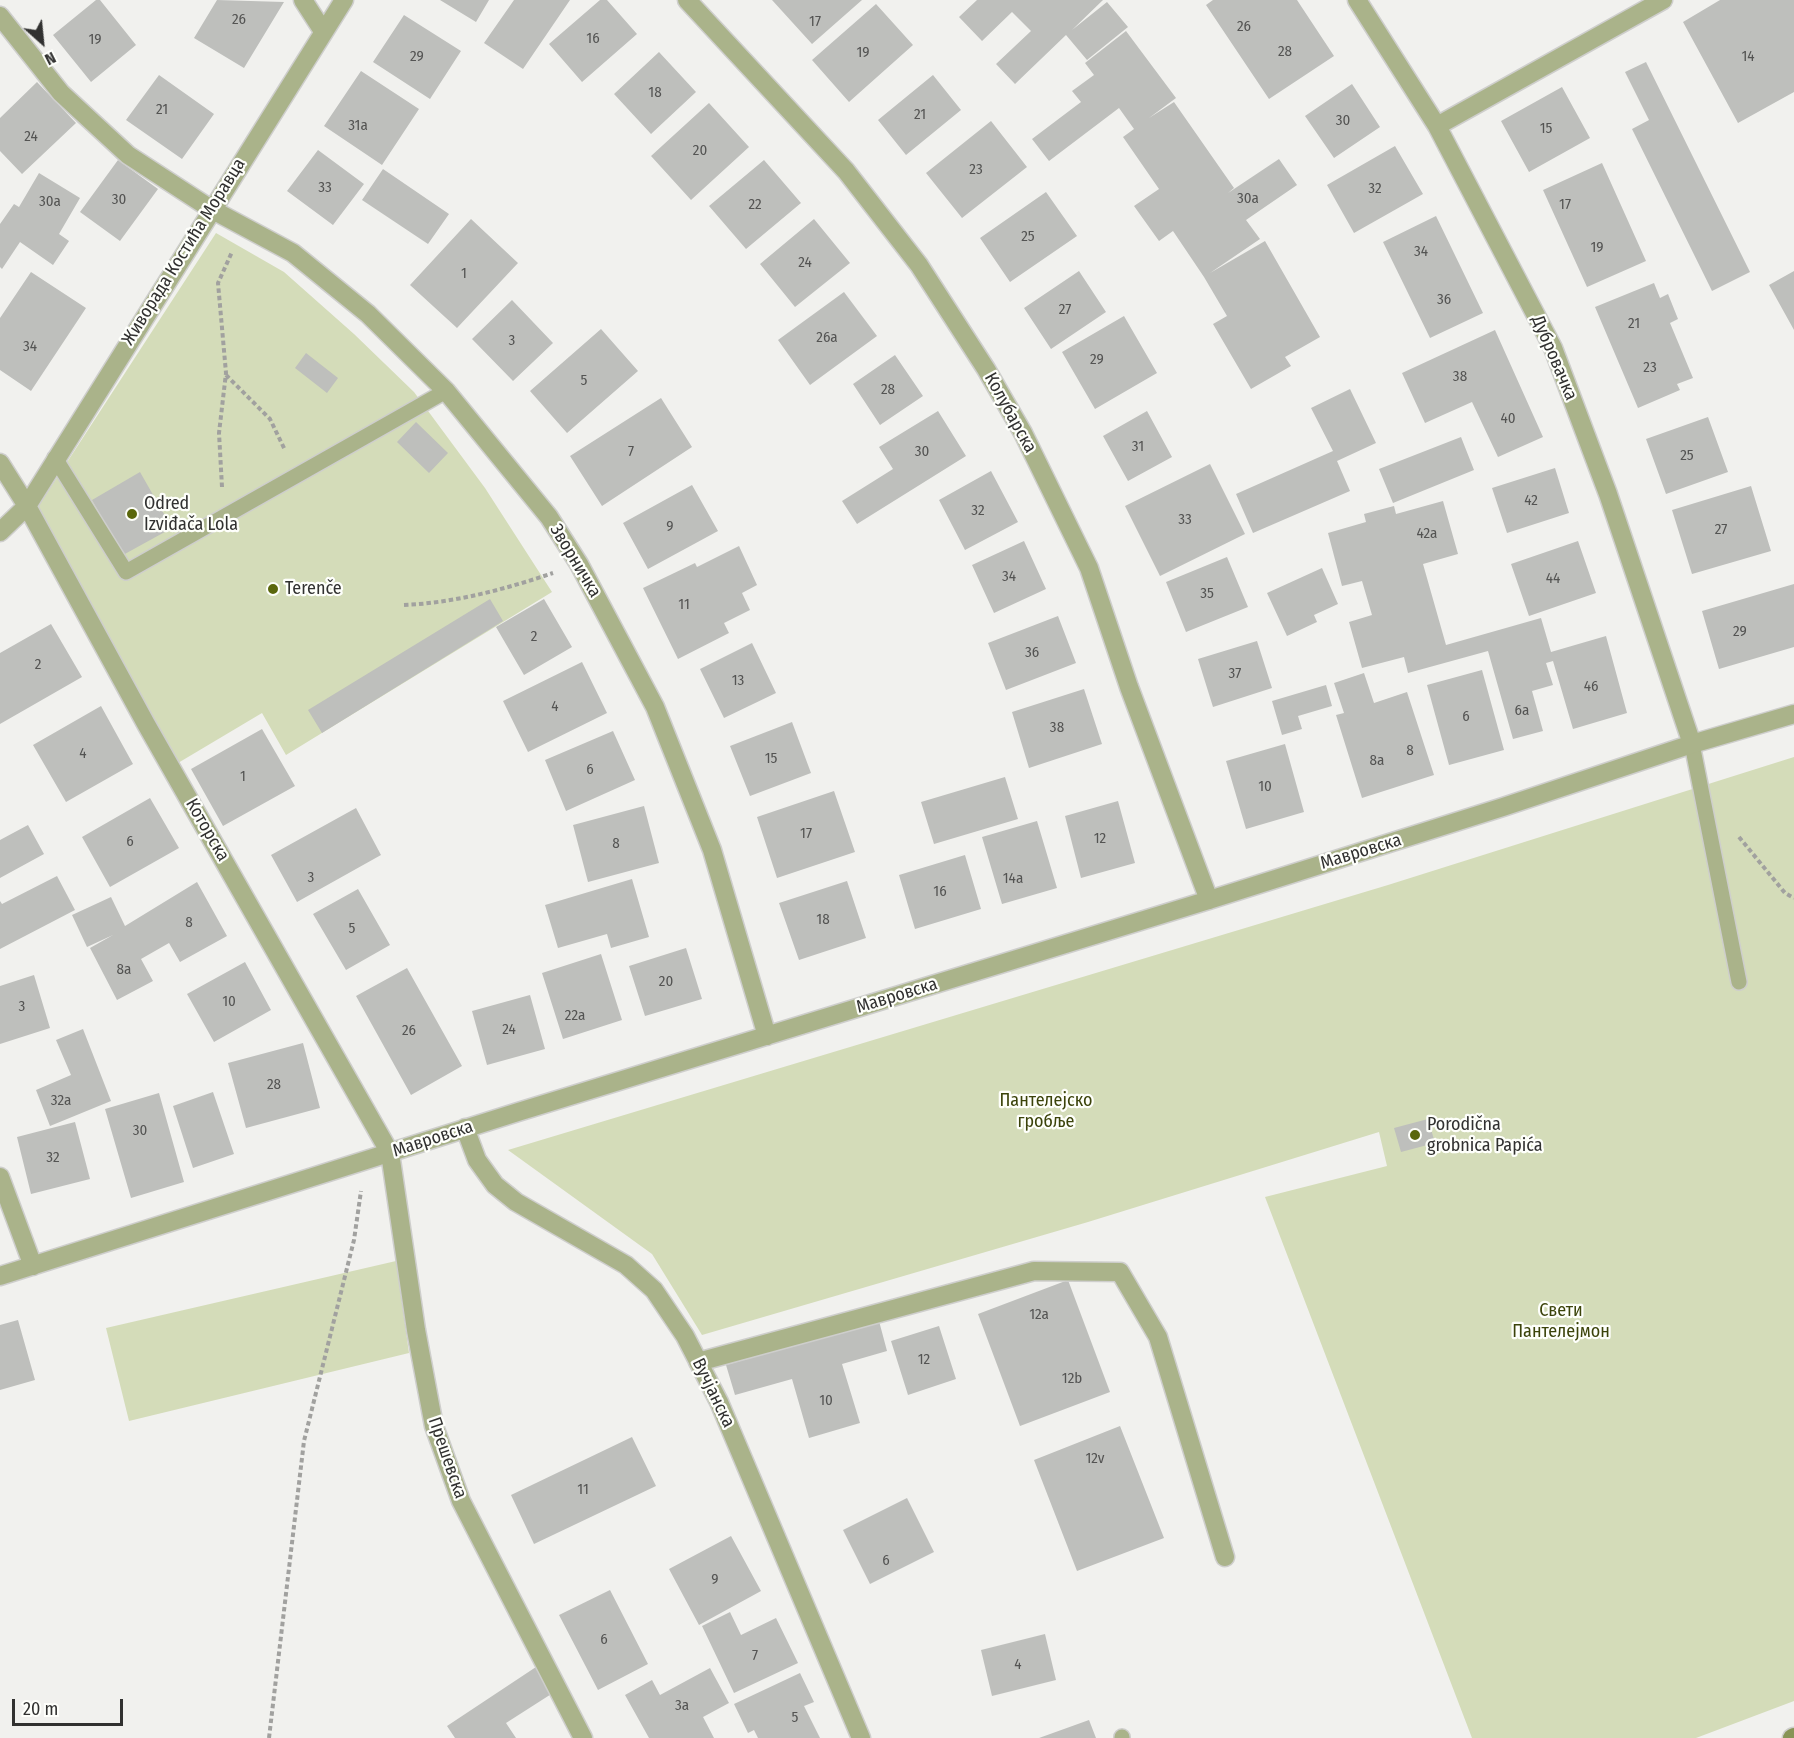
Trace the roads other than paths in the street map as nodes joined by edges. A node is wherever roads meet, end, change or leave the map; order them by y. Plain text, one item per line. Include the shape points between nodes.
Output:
1 (303, 0) edge
2 (344, 0) edge
3 (687, 0) edge
4 (1357, 0) edge
5 (1663, 0) edge
6 (0, 16) edge
7 (323, 32) junction
8 (1437, 126) junction
9 (211, 209) junction
10 (446, 391) junction
11 (55, 458) junction
12 (0, 464) edge
13 (27, 506) junction
14 (0, 532) edge
15 (1794, 714) edge
16 (1692, 744) junction
17 (1209, 900) junction
18 (1739, 982) dead end
19 (767, 1036) junction
20 (465, 1128) junction
21 (390, 1153) junction
22 (0, 1177) edge
23 (33, 1266) junction
24 (0, 1276) edge
25 (699, 1362) junction
26 (1225, 1557) dead end
27 (583, 1738) edge
28 (861, 1738) edge

1 - 7 street
2 - 7 street, Живорада Костића Моравца
3 - 17 street, Колубарска via 846,171 919,265 986,369 1033,453 1089,568
4 - 8 street, Дубровачка
5 - 8 street
6 - 9 street, Зворничка via 61,93 119,147
7 - 9 street, Живорада Костића Моравца
8 - 16 street, Дубровачка via 1553,348 1608,494
9 - 10 street, Зворничка via 293,253 368,314
9 - 11 street, Живорада Костића Моравца
10 - 11 lane via 126,572
10 - 19 street, Зворничка via 549,516 579,564 655,708 712,850
11 - 13 street, Живорада Костића Моравца
12 - 13 street, Которска
13 - 14 street, Живорада Костића Моравца
13 - 21 street, Которска
15 - 16 street, Мавровска
16 - 17 street, Мавровска
16 - 18 lane
17 - 19 street, Мавровска
19 - 20 street, Мавровска
20 - 21 street, Мавровска
20 - 25 street, Вучјанска via 477,1160 495,1185 516,1202 626,1265 654,1290
21 - 23 street, Мавровска
21 - 27 street, Прешевска via 416,1330 443,1455 461,1501
22 - 23 street
23 - 24 street, Мавровска
25 - 26 street via 1035,1271 1120,1272 1158,1336
25 - 28 street, Вучјанска

